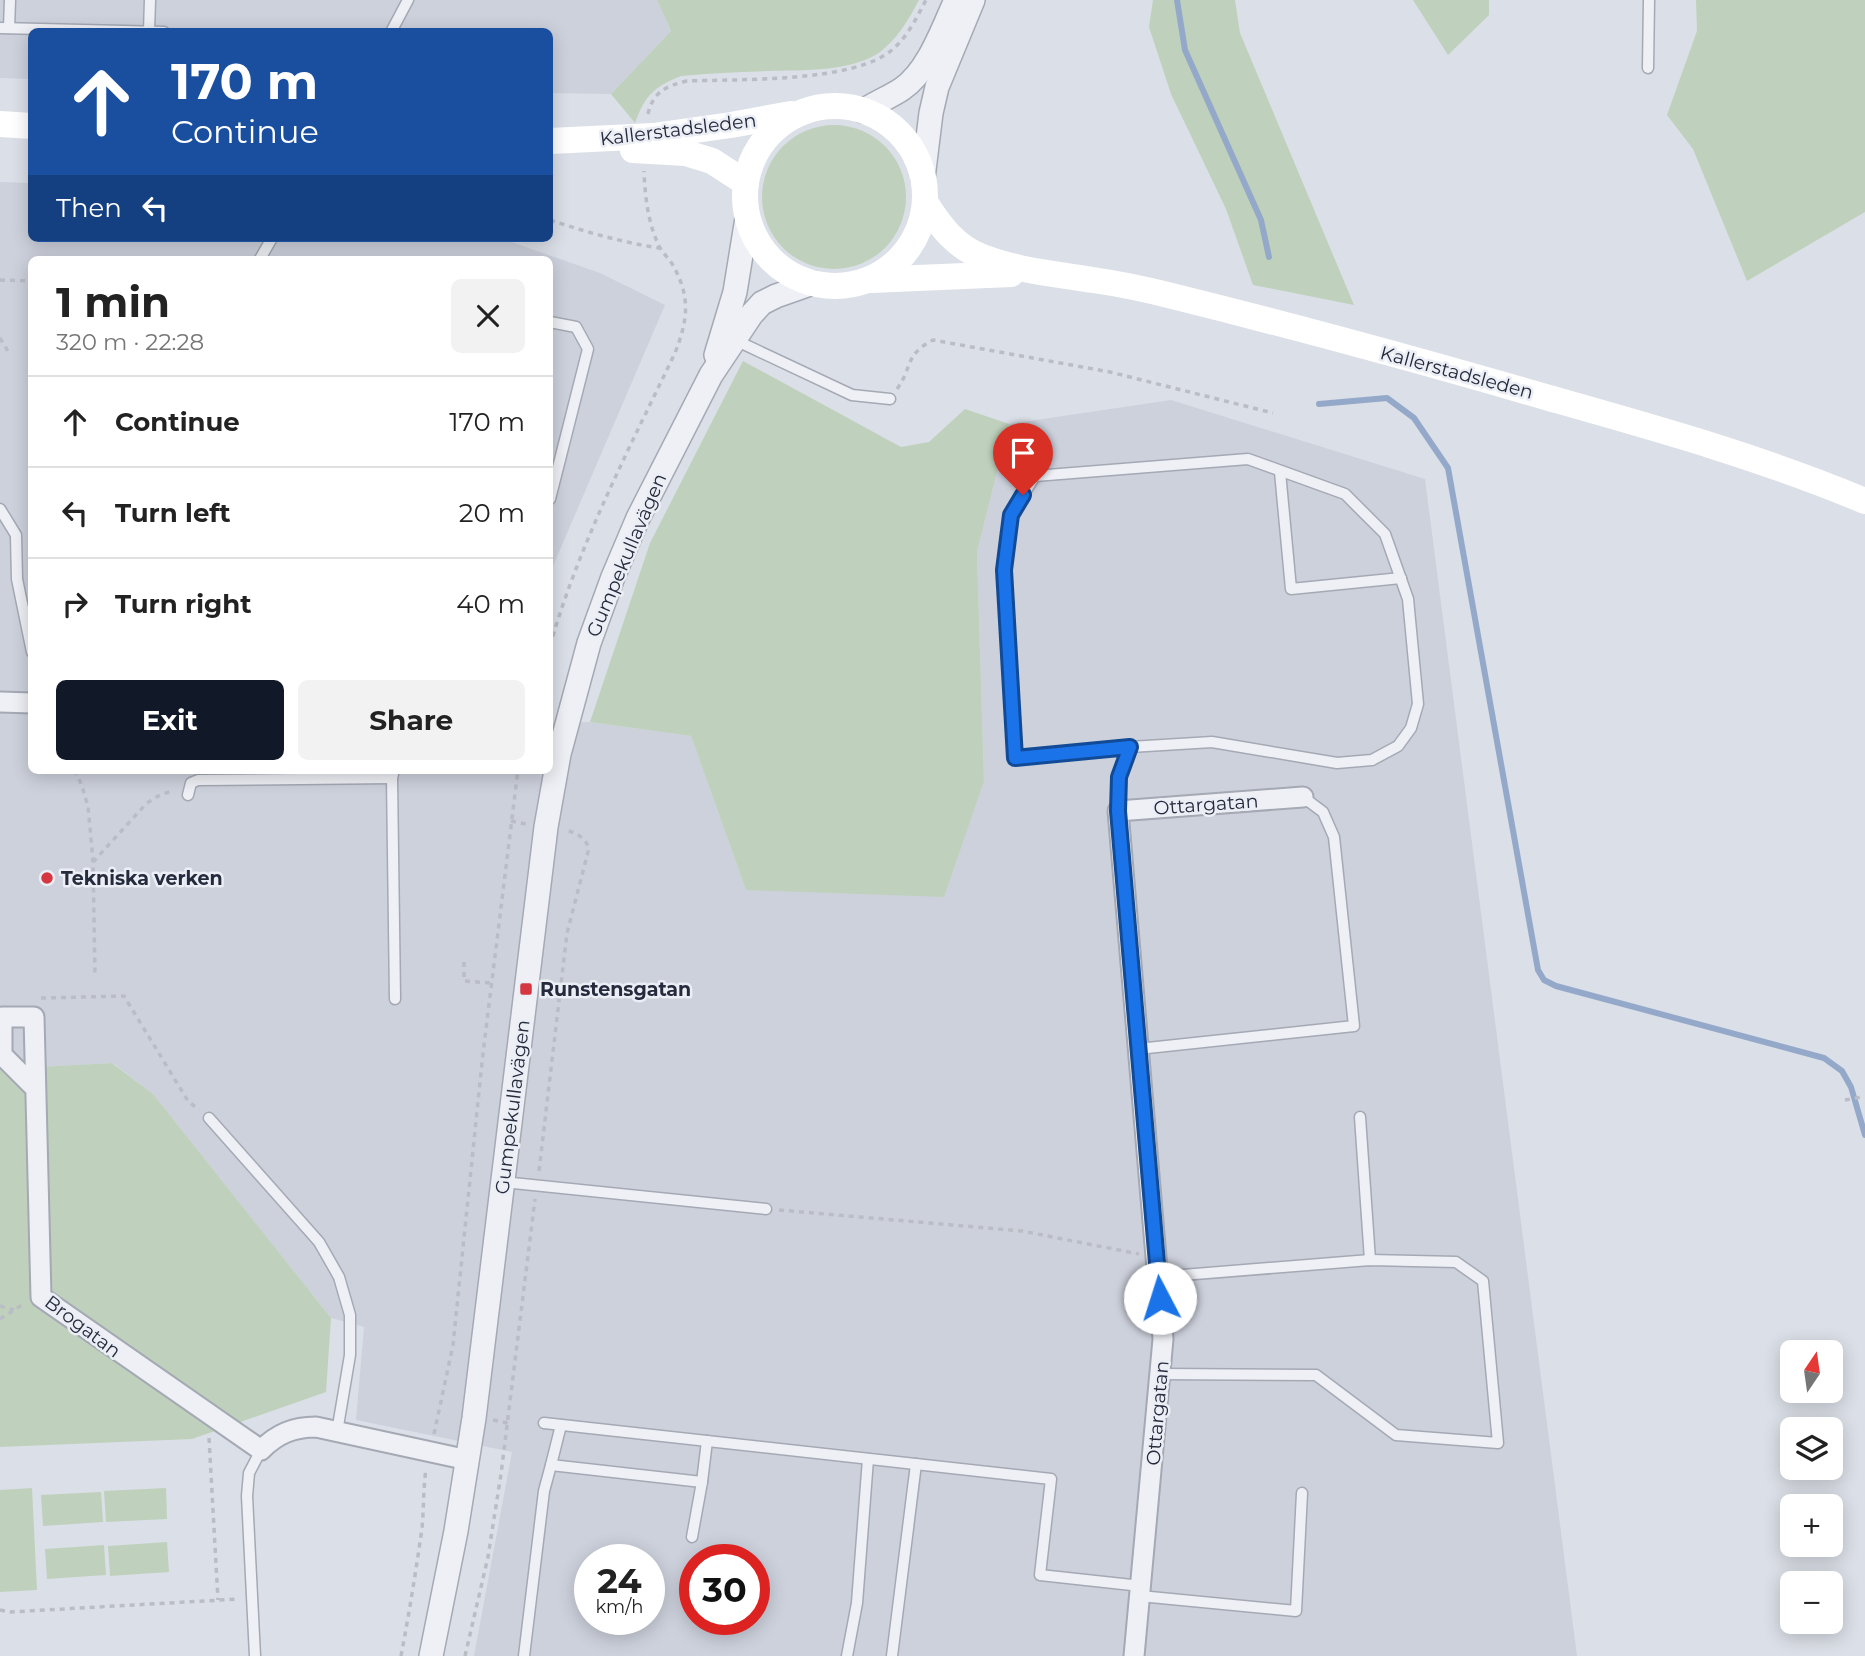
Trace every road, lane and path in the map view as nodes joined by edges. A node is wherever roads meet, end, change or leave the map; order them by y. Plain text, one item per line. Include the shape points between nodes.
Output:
1 (10, 0) edge
2 (149, 0) edge
3 (926, 0) edge
4 (956, 0) edge
5 (973, 0) edge
6 (1649, 0) edge
7 (406, 1) edge
8 (5, 28) edge
9 (28, 28) edge
10 (149, 28) edge
11 (393, 28) edge
12 (1647, 68) dead end
13 (806, 111) junction
14 (863, 111) junction
15 (647, 117) dead end
16 (0, 124) edge
17 (28, 126) edge
18 (553, 143) edge
19 (553, 143) edge
20 (643, 166) dead end
21 (746, 183) junction
22 (924, 190) junction
23 (747, 218) junction
24 (553, 221) edge
25 (660, 248) junction
26 (1040, 272) junction
27 (869, 280) junction
28 (0, 281) edge
29 (28, 281) edge
30 (813, 283) junction
31 (553, 323) edge
32 (0, 338) edge
33 (735, 340) junction
34 (9, 354) dead end
35 (710, 375) junction
36 (890, 399) joint
37 (1273, 413) dead end
38 (553, 451) edge
39 (561, 452) junction
40 (1280, 472) junction
41 (553, 486) edge
42 (1865, 501) edge
43 (0, 509) edge
44 (1401, 578) junction
45 (28, 633) edge
46 (553, 637) edge
47 (0, 702) edge
48 (28, 703) edge
49 (1130, 747) junction
50 (554, 753) edge
51 (76, 774) edge
52 (393, 774) edge
53 (517, 774) edge
54 (552, 774) edge
55 (188, 793) joint
56 (1303, 797) joint
57 (1118, 811) junction
58 (511, 821) junction
59 (546, 827) junction
60 (93, 862) junction
61 (464, 962) dead end
62 (95, 976) dead end
63 (491, 983) junction
64 (395, 999) dead end
65 (34, 1017) junction
66 (1138, 1049) junction
67 (35, 1088) junction
68 (1862, 1097) dead end
69 (1845, 1100) dead end
70 (1360, 1117) dead end
71 (209, 1118) joint
72 (503, 1181) junction
73 (537, 1185) junction
74 (766, 1209) joint
75 (1370, 1260) junction
76 (1157, 1267) junction
77 (40, 1297) junction
78 (0, 1306) edge
79 (14, 1310) junction
80 (0, 1319) edge
81 (1161, 1374) junction
82 (208, 1415) junction
83 (544, 1423) dead end
84 (561, 1425) junction
85 (337, 1432) junction
86 (707, 1441) junction
87 (261, 1451) junction
88 (430, 1451) junction
89 (869, 1459) junction
90 (468, 1460) junction
91 (916, 1464) junction
92 (551, 1465) junction
93 (702, 1482) junction
94 (1303, 1493) dead end
95 (692, 1537) dead end
96 (1141, 1591) junction
97 (251, 1598) junction
98 (218, 1600) junction
99 (0, 1610) edge
100 (255, 1656) edge
101 (401, 1656) edge
102 (431, 1656) edge
103 (466, 1656) edge
104 (524, 1656) edge
105 (847, 1656) edge
106 (892, 1656) edge
107 (1135, 1656) edge

1 - 8 lane
2 - 10 lane
3 - 15 path via 907,34 875,61 822,75 687,81 668,86 656,96
4 - 14 street via 914,79
5 - 22 street via 937,87
6 - 12 lane
7 - 11 lane
8 - 9 lane
13 - 14 main road via 835,106
13 - 18 main road, Kallerstadsleden via 653,136
13 - 21 main road via 766,138
14 - 22 main road via 902,136 919,163
16 - 17 main road
19 - 21 main road, Kallerstadsleden via 686,153 712,161
20 - 25 path via 649,215
21 - 23 main road
22 - 26 main road, Kallerstadsleden via 939,225 957,244 984,258
22 - 27 main road via 920,227 908,249
23 - 30 main road via 756,241 771,260
23 - 35 street, Gumpekullavägen via 735,292
24 - 25 path
25 - 46 path via 674,267 685,296 684,331 592,529
26 - 27 main road, Kallerstadsleden
26 - 42 main road, Kallerstadsleden via 1173,296 1487,380 1666,432
27 - 30 main road via 841,286
28 - 29 path
30 - 33 street, Gumpekullavägen via 762,303
31 - 39 lane via 576,327 588,349
32 - 34 path
33 - 35 street, Gumpekullavägen
33 - 36 lane via 852,395
35 - 50 street, Gumpekullavägen via 612,578
36 - 37 path via 919,347 933,340 1110,372
38 - 39 lane
39 - 41 lane
40 - 44 lane via 1345,494 1385,534
40 - 44 lane via 1290,589
40 - 49 lane via 1248,459 1035,476 1011,515 1004,570 1015,758
43 - 45 lane via 16,535 17,579
44 - 49 lane via 1408,599 1418,705 1411,728 1398,746 1372,760 1337,763 1212,742
47 - 48 street
49 - 57 lane via 1119,777
51 - 60 path via 88,807
52 - 55 lane via 198,780 191,783
52 - 64 lane
53 - 58 path
54 - 59 street, Gumpekullavägen
55 - 60 path via 166,792 154,797
56 - 57 street, Ottargatan
56 - 66 lane via 1323,812 1334,837 1354,1026
57 - 66 street, Ottargatan
58 - 59 path
58 - 63 path
59 - 72 street, Gumpekullavägen
59 - 73 path via 574,832 589,848 568,933
60 - 62 path
61 - 63 path via 464,981
63 - 88 path via 453,1345
65 - 67 street, Brogatan
65 - 67 street via 2,1017 2,1055
65 - 71 path via 41,998 124,996 188,1101
66 - 76 street, Ottargatan
67 - 77 street, Brogatan
68 - 69 path
70 - 75 lane
71 - 85 lane via 319,1242 339,1277 350,1315 350,1355
72 - 73 lane
72 - 90 street, Gumpekullavägen
73 - 74 lane
73 - 103 path via 501,1474
74 - 76 path via 1022,1231
75 - 76 lane
75 - 81 lane via 1456,1262 1483,1281 1498,1443 1396,1435 1316,1375
76 - 81 street, Ottargatan
77 - 79 path
77 - 82 street, Brogatan
78 - 79 path
79 - 80 path
81 - 96 street, Ottargatan
82 - 87 street, Brogatan
82 - 98 path
83 - 84 lane
84 - 86 lane
84 - 92 lane
85 - 87 street via 301,1427 272,1439
85 - 88 street
86 - 89 lane
86 - 93 lane
87 - 97 lane via 247,1484
88 - 90 street
88 - 101 path
89 - 91 lane
89 - 105 lane via 857,1603
90 - 102 street, Gumpekullavägen
91 - 96 lane via 1051,1479 1040,1575
91 - 106 lane
92 - 93 lane
92 - 104 lane
93 - 95 lane
94 - 96 lane via 1296,1611
96 - 107 street, Ottargatan
97 - 98 path
97 - 100 lane
98 - 99 path

